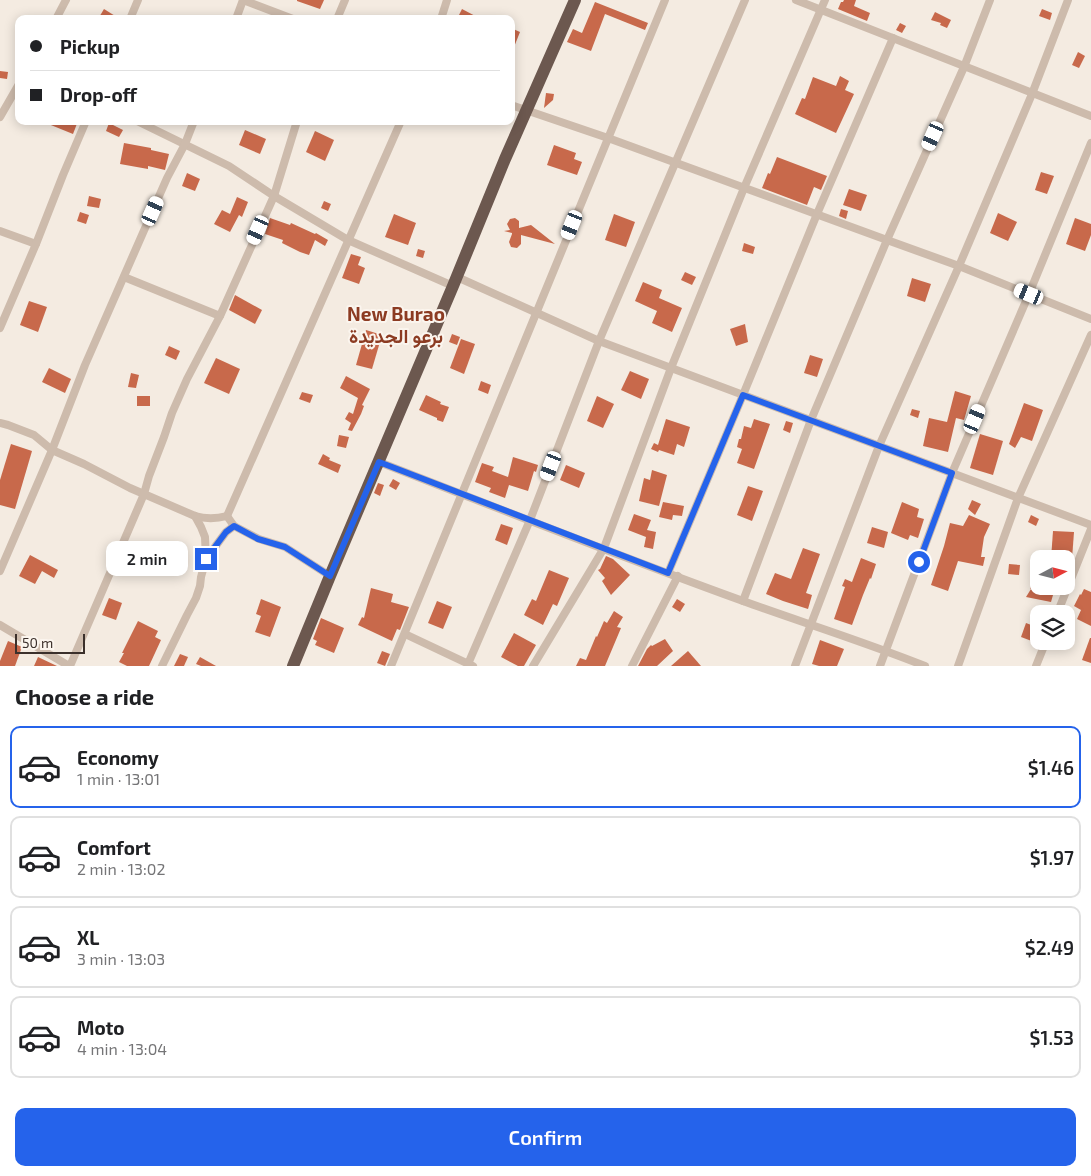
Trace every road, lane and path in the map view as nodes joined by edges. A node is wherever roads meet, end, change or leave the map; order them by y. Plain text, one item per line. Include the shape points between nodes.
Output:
1 (66, 0) edge
2 (138, 0) edge
3 (243, 0) edge
4 (345, 0) edge
5 (447, 0) edge
6 (575, 0) edge
7 (665, 0) edge
8 (745, 0) edge
9 (796, 0) edge
10 (825, 0) edge
11 (990, 0) edge
12 (1068, 0) edge
13 (821, 10) junction
14 (58, 15) edge
15 (132, 15) edge
16 (237, 15) edge
17 (282, 15) edge
18 (339, 15) edge
19 (442, 15) edge
20 (893, 38) junction
21 (964, 67) junction
22 (15, 91) edge
23 (1032, 94) junction
24 (515, 106) edge
25 (527, 111) junction
26 (1091, 116) edge
27 (0, 117) edge
28 (84, 125) edge
29 (145, 125) edge
30 (192, 125) edge
31 (296, 125) edge
32 (399, 125) edge
33 (608, 138) junction
34 (1091, 143) edge
35 (185, 144) junction
36 (675, 163) junction
37 (744, 188) junction
38 (274, 196) junction
39 (817, 214) junction
40 (0, 231) edge
41 (348, 240) junction
42 (887, 240) junction
43 (36, 244) junction
44 (959, 266) junction
45 (124, 276) junction
46 (455, 281) junction
47 (1029, 294) junction
48 (536, 312) junction
49 (220, 316) junction
50 (1091, 319) edge
51 (0, 328) edge
52 (1091, 335) edge
53 (599, 340) junction
54 (671, 368) junction
55 (743, 395) junction
56 (811, 420) junction
57 (0, 423) edge
58 (879, 446) junction
59 (52, 450) junction
60 (379, 462) junction
61 (952, 473) junction
62 (144, 494) junction
63 (462, 494) junction
64 (1018, 498) junction
65 (195, 516) junction
66 (227, 516) junction
67 (530, 520) junction
68 (1091, 525) edge
69 (234, 526) junction
70 (1091, 529) edge
71 (604, 548) junction
72 (206, 559) junction
73 (0, 571) edge
74 (668, 573) junction
75 (330, 576) junction
76 (678, 576) junction
77 (743, 601) junction
78 (1061, 605) edge
79 (811, 624) junction
80 (0, 625) edge
81 (405, 634) junction
82 (1042, 650) edge
83 (886, 651) junction
84 (470, 665) edge
85 (70, 666) edge
86 (162, 666) edge
87 (293, 666) edge
88 (391, 666) edge
89 (533, 666) edge
90 (632, 666) edge
91 (795, 666) edge
92 (880, 666) edge
93 (925, 666) edge
94 (958, 666) edge
95 (1036, 666) edge

1 - 14 street
2 - 15 street
3 - 16 street
3 - 17 street
4 - 18 street
5 - 19 street
6 - 25 highway
7 - 33 street
8 - 36 street
9 - 13 street
10 - 13 street
11 - 21 street
12 - 23 street
13 - 20 street
13 - 37 street
20 - 21 street
20 - 39 street
21 - 23 street
21 - 42 street
22 - 27 street
23 - 26 street
23 - 44 street
24 - 25 street
25 - 33 street
25 - 46 highway
28 - 43 street
29 - 35 street
30 - 35 street
31 - 38 street
32 - 41 street
33 - 36 street
33 - 48 street
34 - 47 street
35 - 38 street via 229,166
35 - 45 street
36 - 37 street
36 - 53 street
37 - 39 street
37 - 54 street
38 - 41 street
38 - 49 street
39 - 42 street
39 - 55 street
40 - 43 street
41 - 46 street
41 - 66 street
42 - 44 street
42 - 56 street
43 - 51 street
44 - 47 street
44 - 58 street
45 - 49 street
45 - 59 street
46 - 48 street
46 - 60 highway
47 - 50 street
47 - 61 street
48 - 53 street
48 - 63 street
49 - 62 street via 172,413
52 - 64 street
53 - 54 street
53 - 67 street
54 - 55 street
54 - 71 street
55 - 56 street
55 - 74 street
56 - 58 street
56 - 77 street
57 - 59 street via 34,435
58 - 61 street
58 - 79 street
59 - 62 street
59 - 73 street
60 - 63 street
60 - 75 highway
61 - 64 street
61 - 83 street
62 - 65 street
62 - 85 street
63 - 67 street
63 - 81 street
64 - 68 street
64 - 94 street
65 - 66 street
65 - 72 street via 205,537
66 - 69 street
67 - 71 street
67 - 84 street
69 - 72 street
69 - 75 street via 258,539 285,547
70 - 78 street
71 - 74 street
71 - 89 street
72 - 86 street via 196,598
74 - 76 street
75 - 87 highway
76 - 77 street
76 - 90 street
77 - 79 street
79 - 83 street
79 - 91 street
80 - 85 street
81 - 84 street
81 - 88 street
82 - 95 street
83 - 92 street
83 - 93 street

